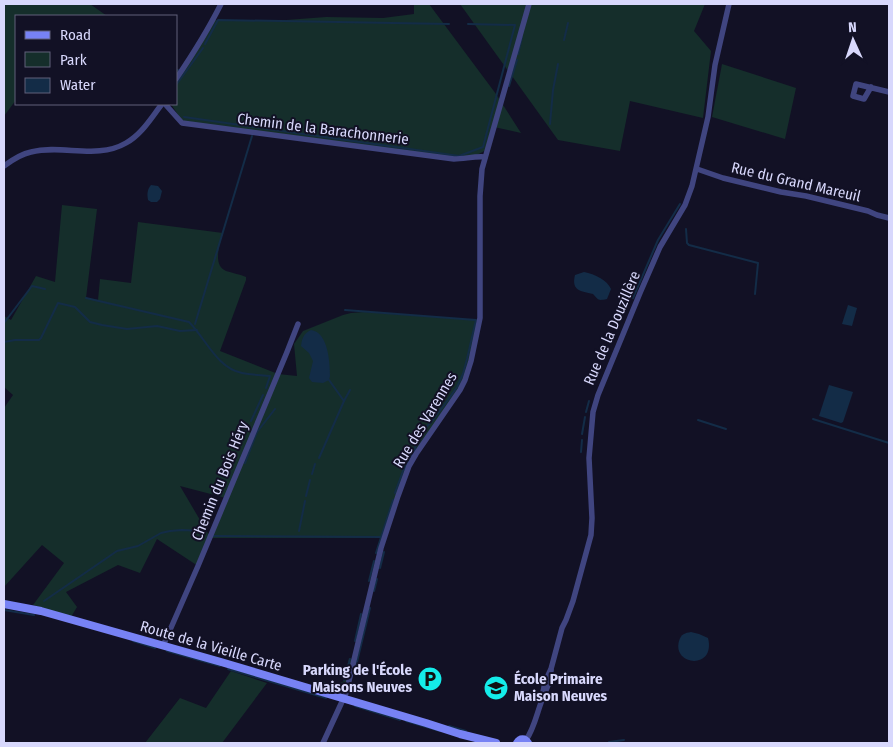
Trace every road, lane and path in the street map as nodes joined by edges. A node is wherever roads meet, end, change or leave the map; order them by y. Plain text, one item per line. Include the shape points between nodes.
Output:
1 (222, 4) edge
2 (529, 4) edge
3 (729, 4) edge
4 (178, 75) edge
5 (871, 87) dead end
6 (889, 92) edge
7 (162, 105) edge
8 (164, 105) edge
9 (485, 157) junction
10 (4, 166) edge
11 (696, 169) junction
12 (889, 218) edge
13 (298, 324) dead end
14 (4, 604) edge
15 (163, 646) junction
16 (344, 699) junction
17 (527, 742) edge
18 (323, 743) edge
19 (496, 743) edge
20 (517, 743) edge

1 - 4 street
2 - 9 street, Rue des Varennes
3 - 11 street, Rue de la Douzillère
5 - 6 street
7 - 10 street via 143,130 116,148 32,152
8 - 9 street, Chemin de la Barachonnerie via 182,123 454,159
9 - 16 street, Rue des Varennes via 480,196 480,318 471,361 460,390 416,454 398,496 381,548
11 - 12 street, Rue du Grand Mareuil
11 - 17 street, Rue de la Douzillère via 684,205 660,247 596,400 589,458 591,535
13 - 15 street, Chemin du Bois Héry
14 - 15 street, Route de la Vieille Carte via 41,611
15 - 16 street, Route de la Vieille Carte
16 - 18 street, Rue des Varennes
16 - 19 street, Route de la Vieille Carte
17 - 20 street via 521,740

